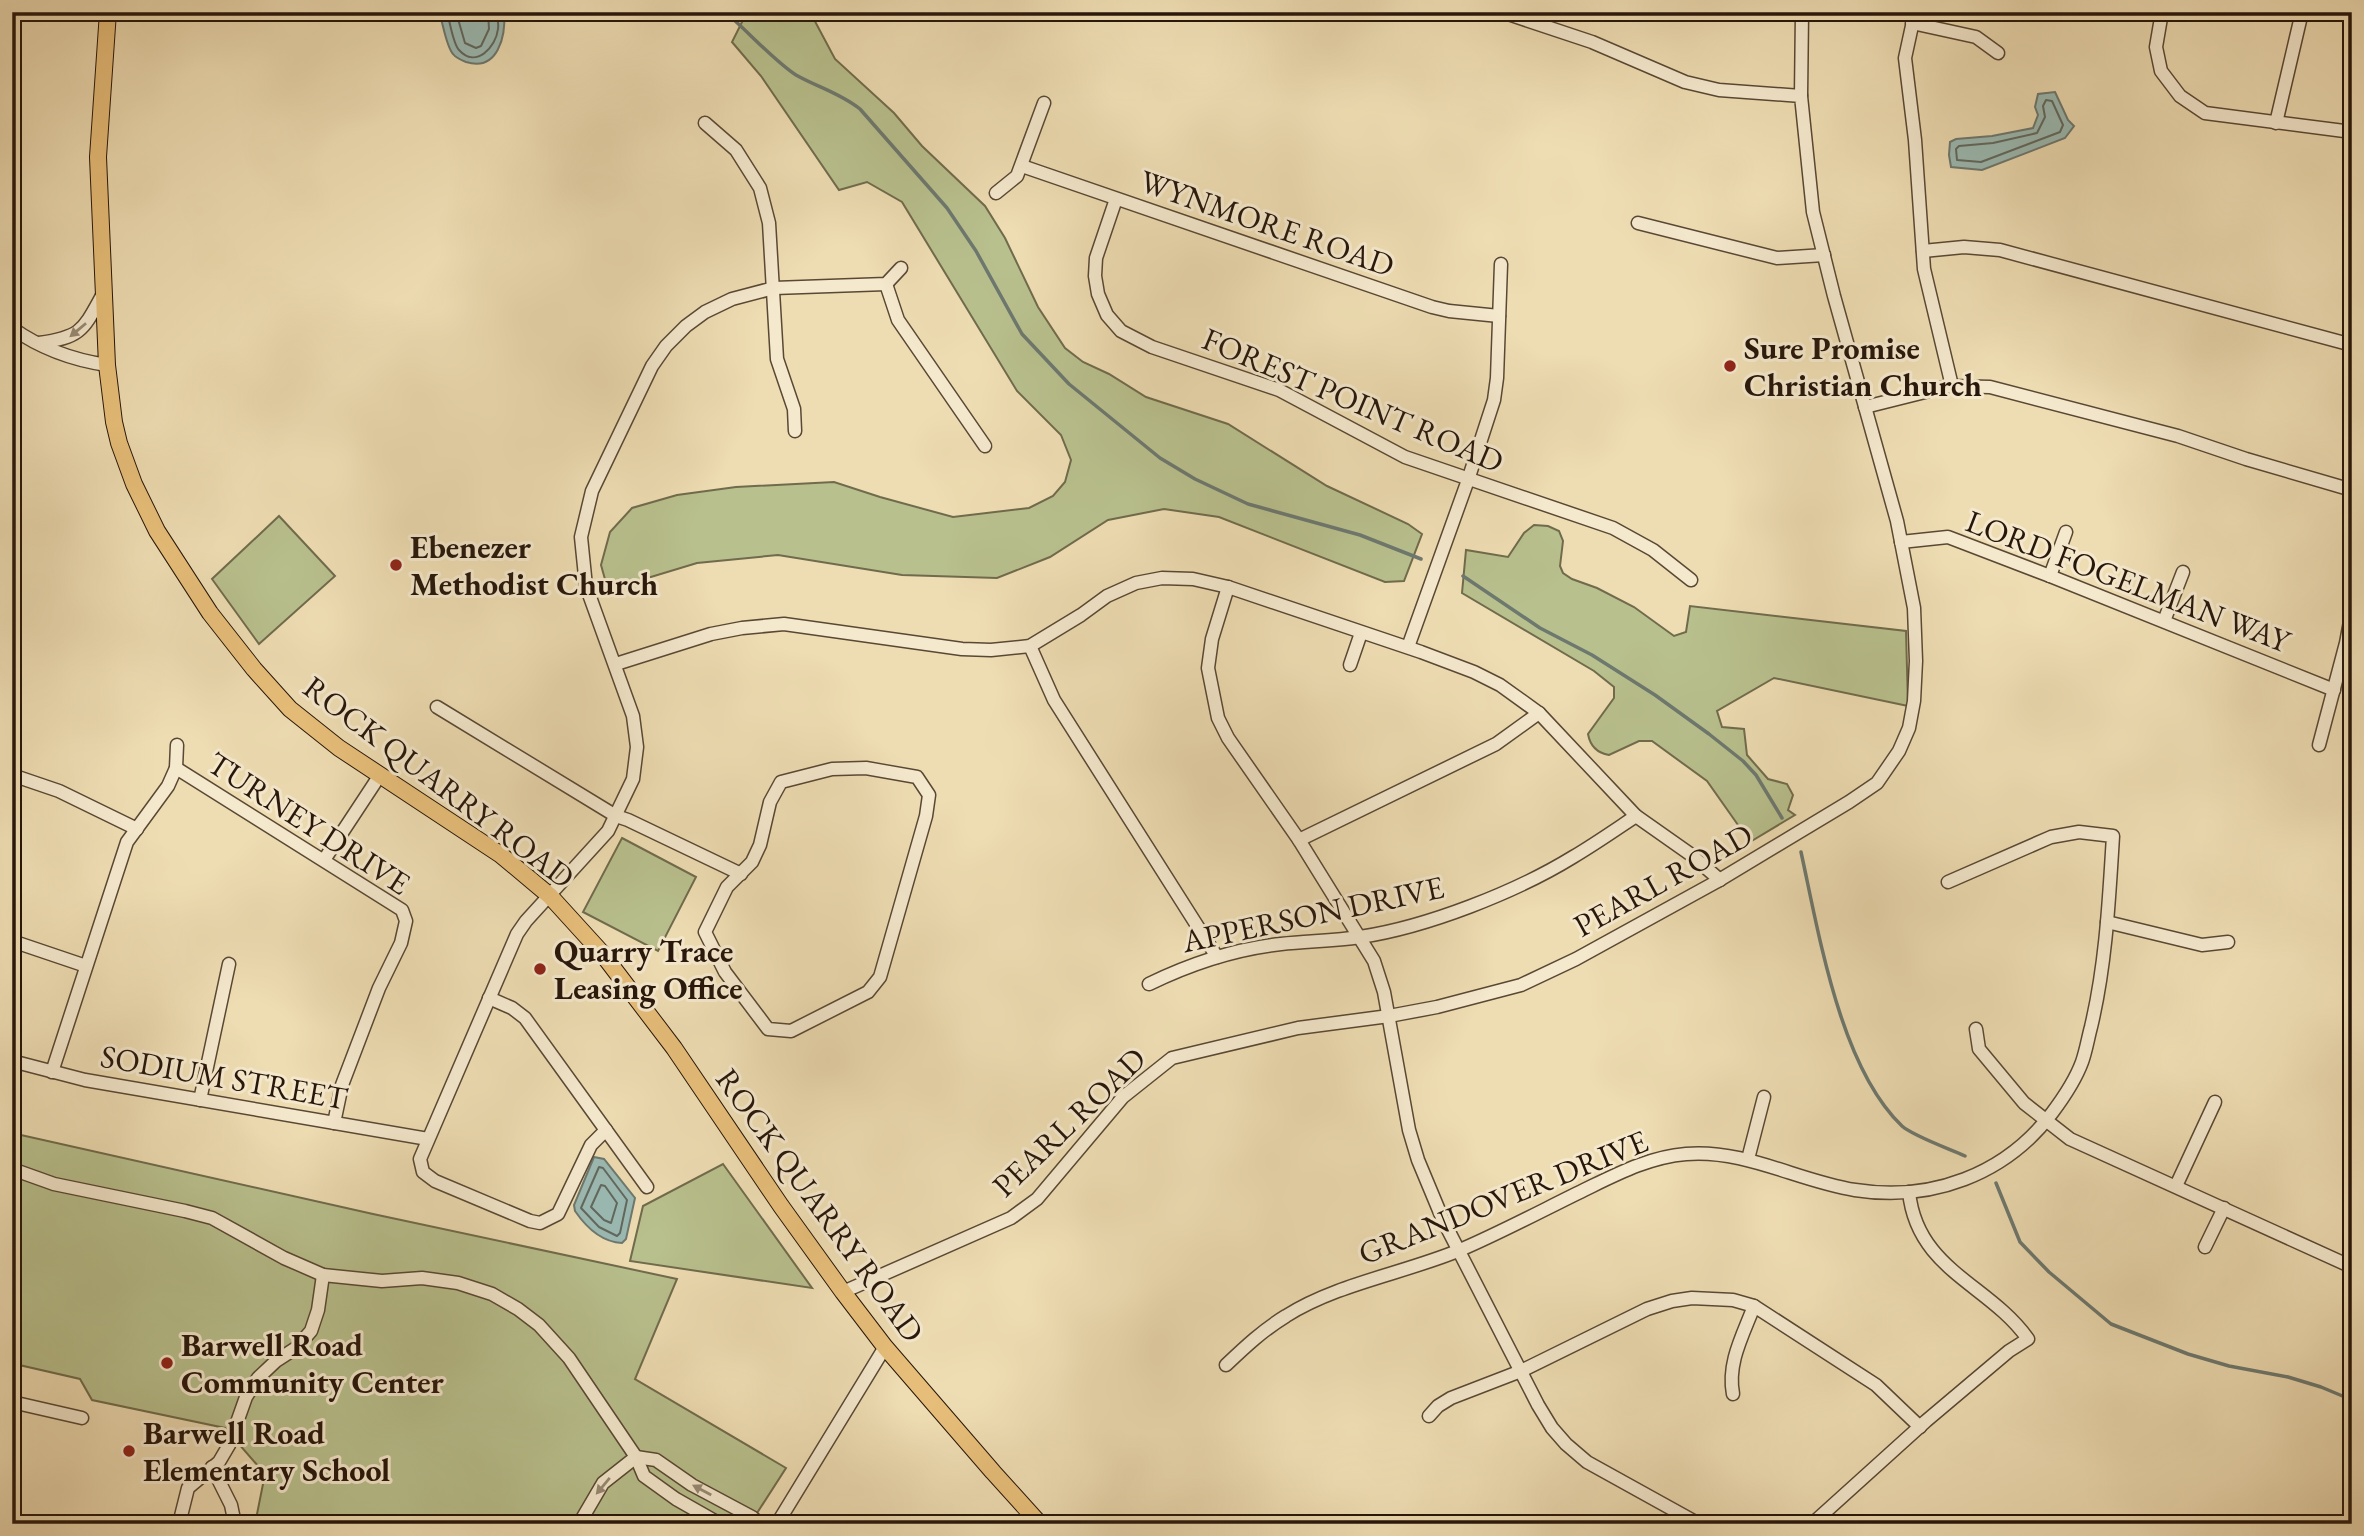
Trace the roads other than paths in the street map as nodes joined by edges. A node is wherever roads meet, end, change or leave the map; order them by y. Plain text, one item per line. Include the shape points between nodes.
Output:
1 (107, 12) edge
2 (1502, 12) edge
3 (1802, 12) edge
4 (2162, 12) edge
5 (2302, 12) edge
6 (1914, 18) edge
7 (1998, 53) dead end
8 (1801, 96) junction
9 (1044, 103) dead end
10 (705, 123) dead end
11 (2276, 123) junction
12 (2352, 132) edge
13 (1022, 166) junction
14 (996, 192) dead end
15 (1116, 199) junction
16 (1638, 223) dead end
17 (1923, 251) junction
18 (1824, 255) junction
19 (1501, 264) dead end
20 (901, 268) dead end
21 (886, 284) junction
22 (774, 288) junction
23 (103, 294) junction
24 (1499, 316) junction
25 (12, 328) edge
26 (38, 344) junction
27 (2352, 345) edge
28 (107, 365) junction
29 (1952, 386) junction
30 (1866, 407) junction
31 (795, 431) dead end
32 (985, 446) dead end
33 (1468, 480) junction
34 (2352, 490) edge
35 (2066, 533) dead end
36 (1901, 542) junction
37 (2183, 572) dead end
38 (2050, 576) junction
39 (1691, 580) dead end
40 (1228, 587) junction
41 (2352, 611) edge
42 (2164, 621) junction
43 (1361, 633) junction
44 (1030, 646) junction
45 (1408, 647) junction
46 (616, 664) junction
47 (1350, 666) dead end
48 (2334, 690) junction
49 (437, 707) dead end
50 (1539, 713) junction
51 (2319, 744) dead end
52 (177, 745) dead end
53 (176, 768) junction
54 (12, 775) edge
55 (380, 775) junction
56 (616, 816) junction
57 (1636, 816) junction
58 (137, 829) junction
59 (1298, 840) junction
60 (324, 860) junction
61 (741, 874) junction
62 (1720, 880) junction
63 (1948, 882) dead end
64 (550, 896) junction
65 (2107, 922) junction
66 (1360, 937) junction
67 (12, 941) edge
68 (2228, 942) dead end
69 (1217, 957) junction
70 (229, 964) dead end
71 (86, 966) junction
72 (1149, 984) dead end
73 (489, 998) junction
74 (1389, 1016) junction
75 (1976, 1029) dead end
76 (12, 1061) edge
77 (52, 1072) junction
78 (1764, 1097) dead end
79 (200, 1100) junction
80 (2214, 1102) dead end
81 (2046, 1121) junction
82 (334, 1123) junction
83 (606, 1130) junction
84 (428, 1139) junction
85 (1748, 1159) junction
86 (12, 1169) edge
87 (2176, 1186) junction
88 (647, 1188) dead end
89 (1909, 1192) junction
90 (2224, 1208) junction
91 (2205, 1247) dead end
92 (1459, 1250) junction
93 (2352, 1267) edge
94 (323, 1275) junction
95 (843, 1292) junction
96 (1755, 1306) junction
97 (885, 1346) junction
98 (1226, 1365) dead end
99 (1521, 1371) junction
100 (1733, 1394) dead end
101 (12, 1402) edge
102 (1429, 1416) dead end
103 (82, 1418) dead end
104 (1920, 1427) junction
105 (636, 1457) junction
106 (212, 1467) junction
107 (179, 1524) edge
108 (235, 1524) edge
109 (579, 1524) edge
110 (720, 1524) edge
111 (760, 1524) edge
112 (777, 1524) edge
113 (1040, 1524) edge
114 (1699, 1524) edge
115 (1812, 1524) edge

1 - 23 main road, ROCK QUARRY ROAD via 98,157
2 - 8 street via 1592,42 1685,82 1719,90
3 - 8 street, PEARL ROAD
4 - 11 street via 2156,47 2161,71 2180,96 2205,113
5 - 11 street
6 - 7 street via 1976,37
6 - 17 street via 1905,58
8 - 18 street, PEARL ROAD via 1813,212
9 - 13 street
10 - 22 street via 736,150 760,188 769,223
11 - 12 street
13 - 14 street via 1017,176
13 - 15 street, WYNMORE ROAD
15 - 24 street, WYNMORE ROAD via 1432,307
15 - 33 street, FOREST POINT ROAD via 1096,258 1095,276 1107,315 1121,331 1152,347 1279,390 1405,457
16 - 18 street via 1777,258
17 - 27 street via 2000,250
17 - 29 street
18 - 30 street, PEARL ROAD
19 - 24 street
20 - 21 street
21 - 22 street
21 - 32 street via 898,320
22 - 31 street via 777,359 794,409
22 - 46 street via 705,312 666,346 592,491 581,537 582,561 586,586
23 -> 26 street via 76,335
23 - 28 main road, ROCK QUARRY ROAD
24 - 33 street via 1494,401
25 - 26 street
26 - 28 street
28 - 55 main road, ROCK QUARRY ROAD via 114,422 134,484 157,531 210,613 290,709
29 - 30 street
29 - 34 street via 2004,389
30 - 36 street, PEARL ROAD
33 - 39 street, FOREST POINT ROAD via 1613,528 1653,550
33 - 45 street
35 - 38 street
36 - 38 street, LORD FOGELMAN WAY via 1948,537
36 - 62 street, PEARL ROAD via 1913,608 1916,661 1909,728 1899,751 1877,783
37 - 42 street
38 - 42 street, LORD FOGELMAN WAY
40 - 43 street
40 - 44 street via 1193,579 1136,583 1107,596
40 - 59 street via 1208,668 1218,718
41 - 48 street
42 - 48 street, LORD FOGELMAN WAY
43 - 45 street
43 - 47 street
44 - 46 street via 962,649 784,624 711,634
44 - 69 street via 1054,700
45 - 50 street via 1474,671
46 - 56 street via 633,716 637,747 633,779
48 - 51 street
49 - 56 street
50 - 57 street
50 - 59 street via 1496,744
52 - 53 street
53 - 58 street
53 - 60 street, TURNEY DRIVE
54 - 58 street via 94,806
55 - 60 street
55 - 64 main road, ROCK QUARRY ROAD via 475,836
56 - 61 street
56 - 64 street via 602,839
57 - 62 street
57 - 66 street, APPERSON DRIVE via 1572,858 1493,897 1416,925
58 - 71 street via 127,842
59 - 66 street
60 - 82 street, TURNEY DRIVE via 394,904 406,920 401,943 342,1085
61 - 61 street via 727,887 705,932 724,972 768,1029 791,1031 868,992 880,977 929,795 917,777 866,768 832,769 781,782 770,802 760,845
62 - 74 street, PEARL ROAD via 1576,960 1521,985
63 - 65 street, GRANDOVER DRIVE via 2051,837 2079,832 2113,836
64 - 73 street via 517,934
64 - 95 main road, ROCK QUARRY ROAD via 601,952 674,1048
65 - 68 street via 2202,945
65 - 81 street, GRANDOVER DRIVE via 2082,1062
66 - 69 street, APPERSON DRIVE via 1277,944
66 - 74 street via 1382,983
67 - 71 street
69 - 72 street, APPERSON DRIVE
70 - 79 street
71 - 77 street
73 - 83 street via 525,1018
73 - 84 street
74 - 92 street via 1409,1130
74 - 95 street, PEARL ROAD via 1298,1028 1172,1058 1123,1097 1037,1199 1011,1218
75 - 81 street via 1979,1049 2024,1103
76 - 77 street, SODIUM STREET
77 - 79 street, SODIUM STREET
78 - 85 street
79 - 82 street, SODIUM STREET
80 - 87 street
81 - 87 street via 2070,1139
81 - 89 street, GRANDOVER DRIVE via 1995,1166 1936,1189
82 - 84 street, SODIUM STREET
83 - 84 street via 591,1145 558,1214 540,1223 435,1181 424,1172 420,1158
83 - 88 street
85 - 89 street, GRANDOVER DRIVE via 1830,1185
85 - 92 street, GRANDOVER DRIVE via 1686,1154 1656,1159
86 - 94 street via 54,1184 212,1218
87 - 90 street
89 - 104 street via 1916,1224 1933,1250 2028,1339
90 - 91 street
90 - 93 street
92 - 98 street, GRANDOVER DRIVE via 1311,1302 1255,1337
92 - 99 street
94 - 105 street via 458,1283 519,1309 569,1358
94 - 106 street via 311,1331 258,1378 229,1445
95 - 97 main road, ROCK QUARRY ROAD
96 - 99 street via 1715,1298 1672,1301
96 - 100 street via 1732,1364
96 - 104 street via 1876,1385
97 - 112 street
97 - 113 main road, ROCK QUARRY ROAD
99 - 102 street via 1451,1398
99 - 114 street via 1552,1428 1566,1444 1587,1462
101 - 103 street
104 - 115 street
105 -> 109 street via 603,1483
105 - 110 street via 643,1476
111 -> 105 street via 656,1460
106 - 107 street via 188,1488
106 - 108 street via 232,1505

